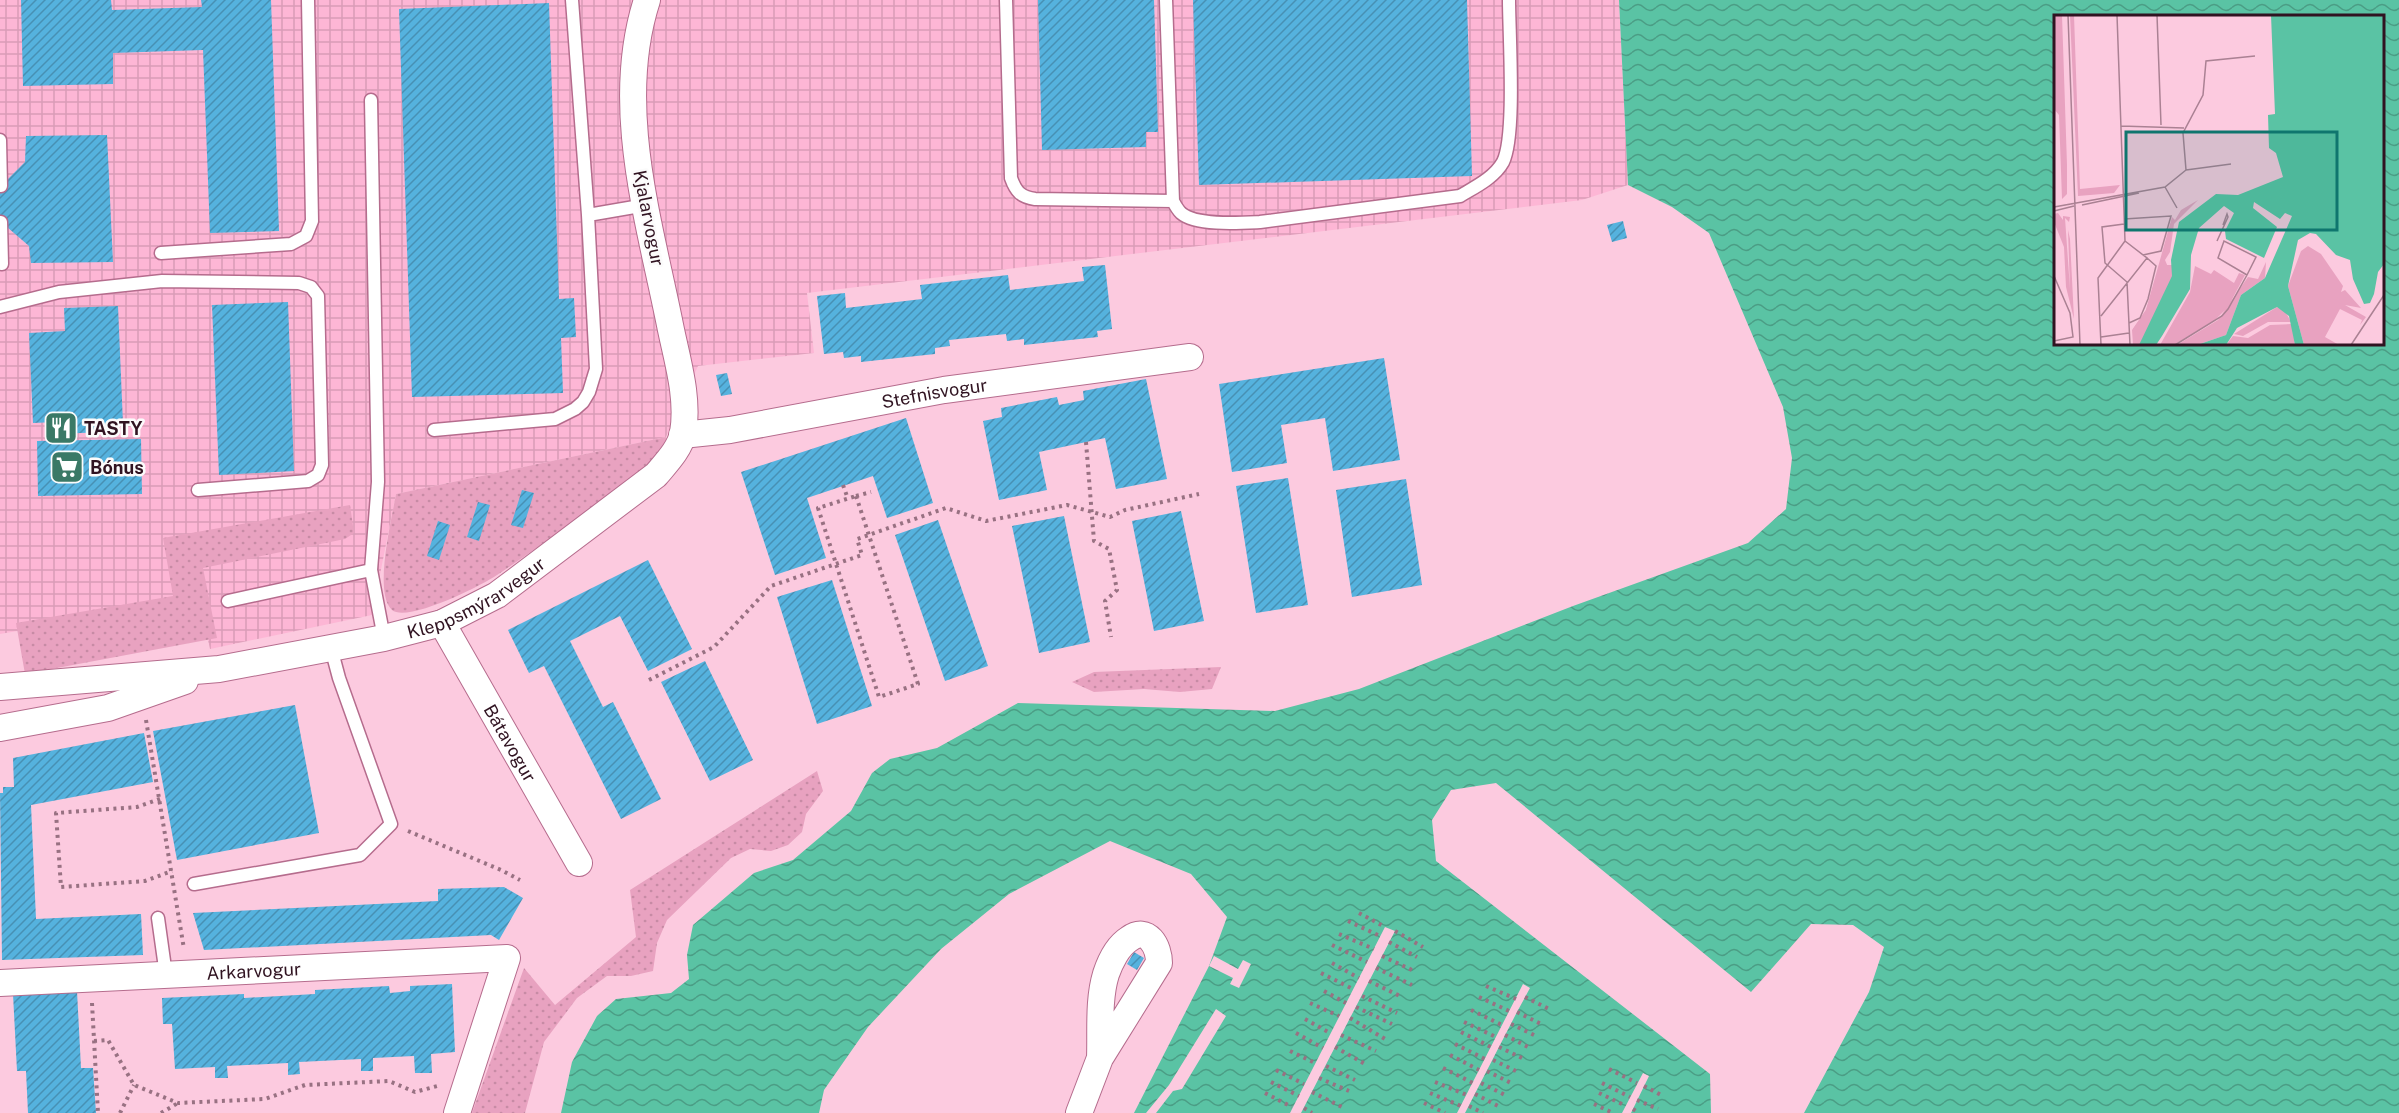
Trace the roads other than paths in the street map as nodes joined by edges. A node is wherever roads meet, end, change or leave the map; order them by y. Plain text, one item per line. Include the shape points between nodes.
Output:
1 (308, 0) edge
2 (573, 0) edge
3 (647, 0) edge
4 (1006, 0) edge
5 (1166, 0) edge
6 (1509, 0) edge
7 (371, 100) dead end
8 (0, 140) edge
9 (1, 186) edge
10 (1173, 201) junction
11 (646, 205) junction
12 (588, 215) junction
13 (1, 222) edge
14 (161, 253) dead end
15 (2, 264) dead end
16 (0, 307) edge
17 (1190, 357) dead end
18 (434, 430) dead end
19 (682, 435) junction
20 (198, 490) dead end
21 (371, 570) junction
22 (228, 601) dead end
23 (442, 622) junction
24 (384, 638) junction
25 (331, 648) junction
26 (219, 669) junction
27 (0, 687) edge
28 (0, 728) edge
29 (579, 863) dead end
30 (194, 884) dead end
31 (158, 918) dead end
32 (177, 974) junction
33 (0, 983) edge
34 (1100, 1058) dead end
35 (457, 1113) edge
36 (1078, 1113) edge

1 - 14 lane via 312,221 306,236 291,244
2 - 12 lane
3 - 11 street, Kjalarvogur via 632,107
4 - 10 lane via 1011,178 1015,189 1022,197 1035,199
5 - 10 lane
6 - 10 lane via 1509,134 1503,162 1485,181 1460,196 1233,223 1190,218
7 - 21 lane via 378,482
8 - 9 lane
11 - 12 lane
11 - 19 street, Kjalarvogur via 685,400
12 - 18 lane via 596,369 583,402 555,419
13 - 15 lane
16 - 20 lane via 58,292 162,281 299,283 311,287 318,296 322,465 318,474 308,481
17 - 19 street, Stefnisvogur via 944,390 730,430
19 - 23 street, Kleppsmýrarvegur via 675,452 656,475 497,595
21 - 22 lane
21 - 24 lane
23 - 24 street, Kleppsmýrarvegur
23 - 29 street, Bátavogur
24 - 25 street, Kleppsmýrarvegur
25 - 26 street, Kleppsmýrarvegur
25 - 30 lane via 391,824 360,855
26 - 27 street, Kleppsmýrarvegur
26 - 28 street, Kleppsmýrarvegur via 108,708
31 - 32 lane
32 - 33 street, Arkarvogur
32 - 35 street, Arkarvogur via 507,958
34 - 36 street

